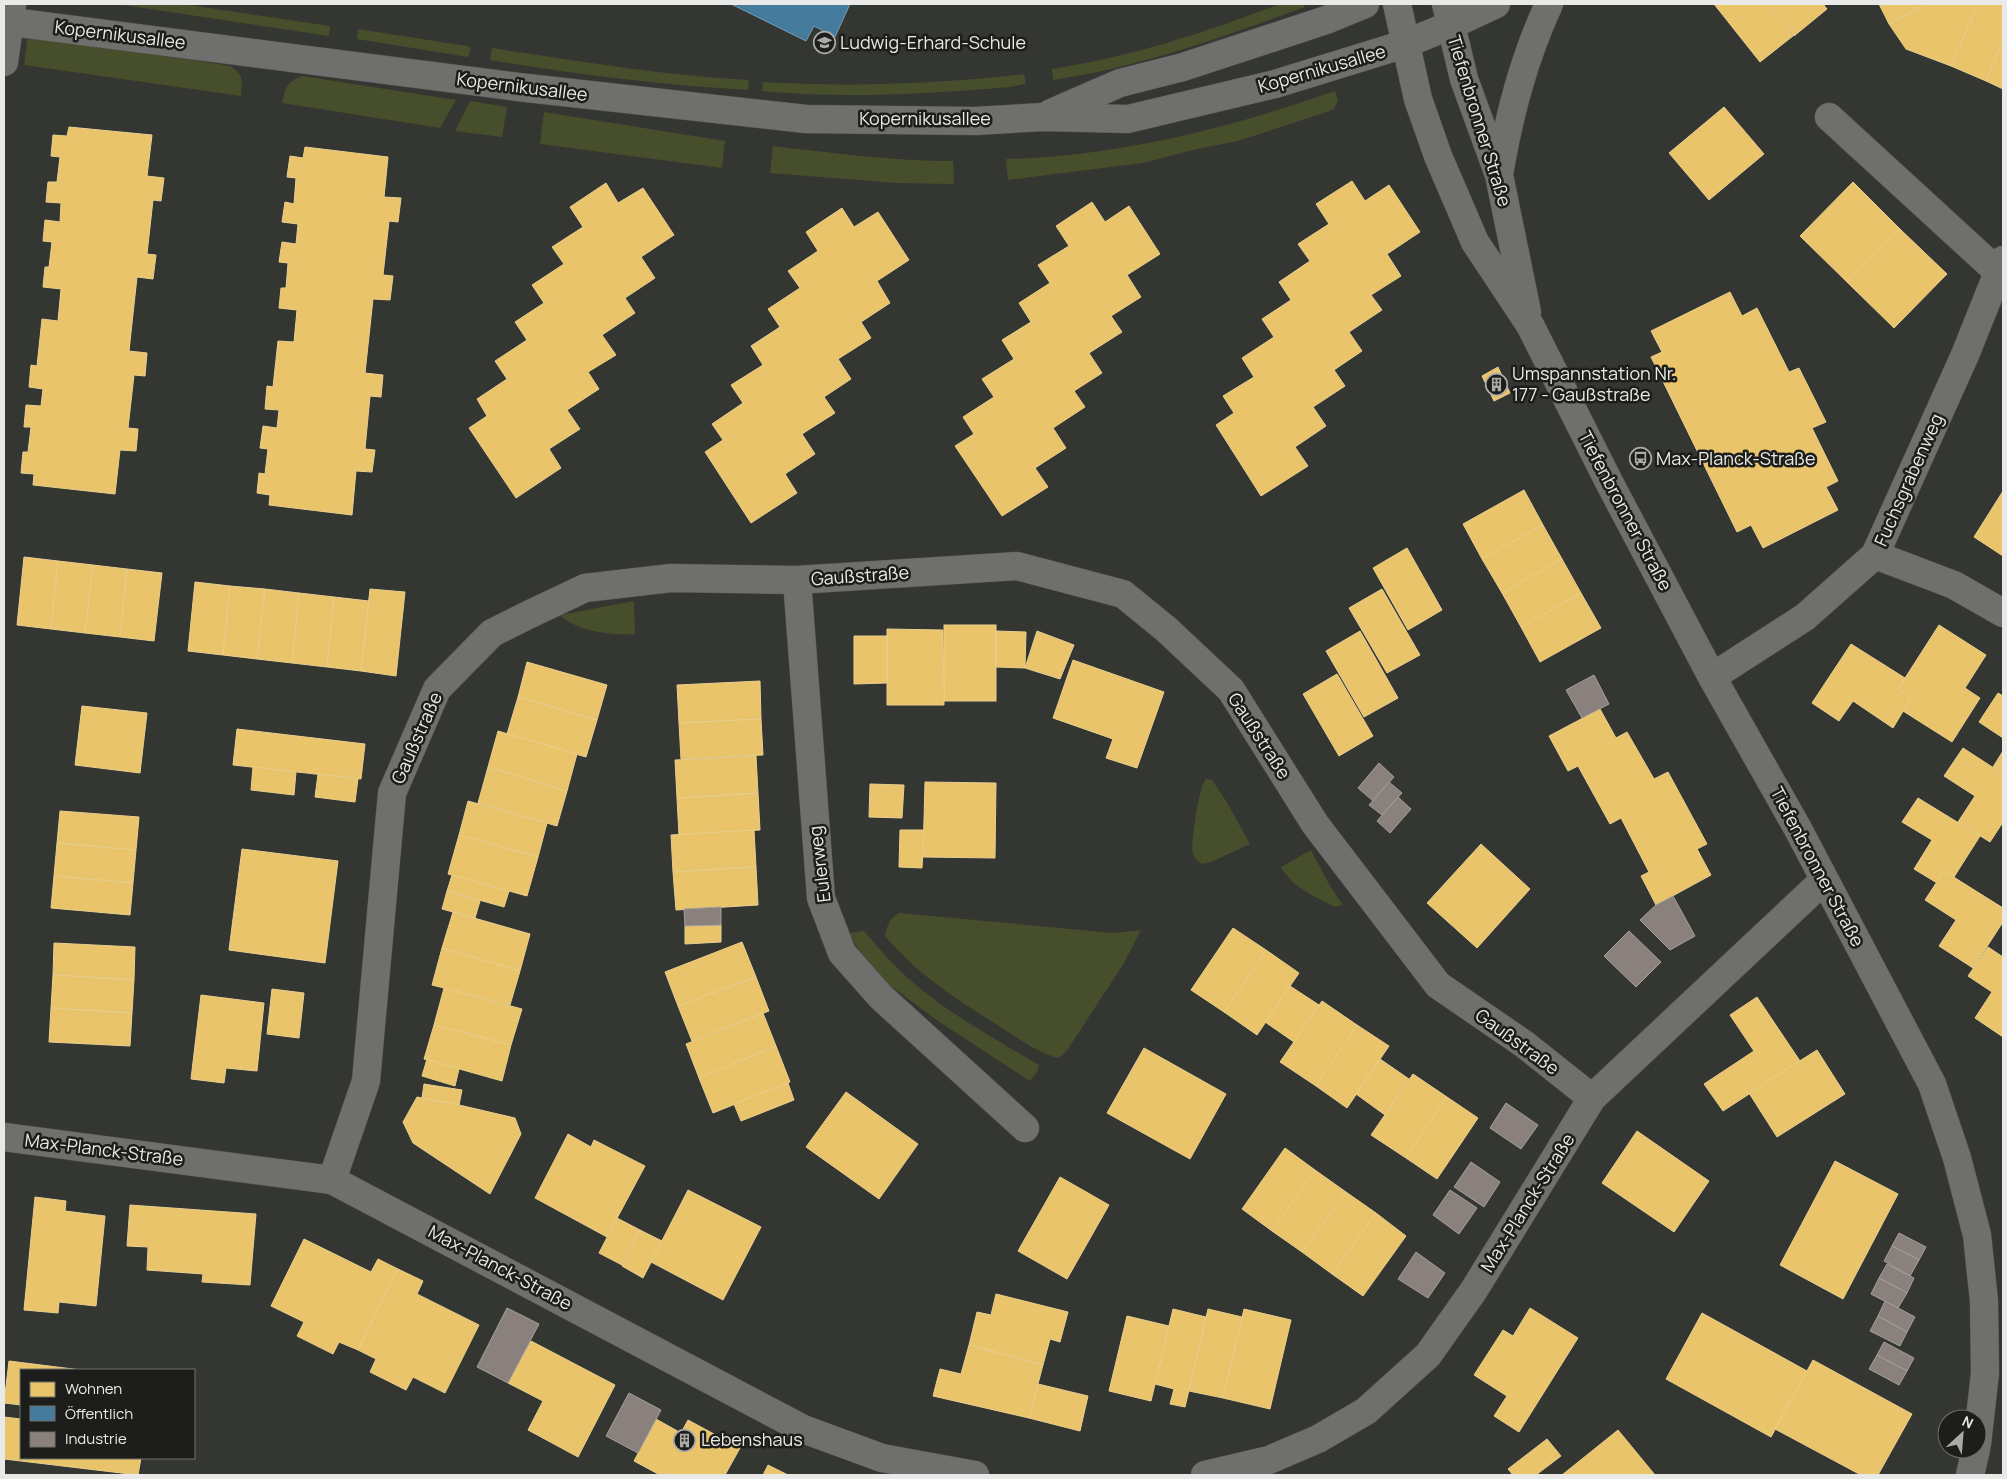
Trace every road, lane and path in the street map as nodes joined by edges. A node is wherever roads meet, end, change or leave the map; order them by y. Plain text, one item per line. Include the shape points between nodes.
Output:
1 (1365, 4) edge
2 (1397, 4) edge
3 (1496, 4) edge
4 (1550, 4) edge
5 (1449, 14) edge
6 (8, 15) edge
7 (1405, 44) junction
8 (4, 62) edge
9 (1043, 117) junction
10 (1829, 117) dead end
11 (1499, 175) junction
12 (2001, 266) edge
13 (1530, 325) junction
14 (1875, 555) junction
15 (797, 580) junction
16 (2003, 613) edge
17 (1712, 677) junction
18 (1824, 880) junction
19 (1592, 1098) junction
20 (1025, 1128) dead end
21 (4, 1137) edge
22 (332, 1180) junction
23 (1981, 1409) edge
24 (1974, 1459) edge
25 (974, 1475) edge
26 (1205, 1475) edge
27 (1970, 1475) edge

1 - 9 street, Kopernikusallee via 1184,67 1120,83
2 - 7 street, Tiefenbronner Straße
3 - 5 street, Tiefenbronner Straße
4 - 11 street via 1521,73
5 - 7 street, Kopernikusallee
5 - 11 street, Tiefenbronner Straße via 1464,78
6 - 8 street
6 - 9 street, Kopernikusallee via 518,87 806,120
7 - 9 street, Kopernikusallee via 1275,84 1128,119
7 - 13 street, Tiefenbronner Straße via 1418,99 1474,242
10 - 12 street, Fuchsgrabenweg
11 - 13 street, Tiefenbronner Straße
12 - 14 street, Fuchsgrabenweg
13 - 17 street, Tiefenbronner Straße
14 - 16 street via 1954,585
14 - 17 street, Fuchsgrabenweg via 1805,617
15 - 19 street, Gaußstraße via 1018,566 1123,594 1231,690 1315,824 1438,985 1524,1044
15 - 20 street, Eulerweg via 821,898 842,953 881,997
15 - 22 street, Gaußstraße via 671,578 585,588 492,633 437,688 392,793 366,1081
17 - 18 street, Tiefenbronner Straße
18 - 19 street, Max-Planck-Straße
18 - 23 street, Tiefenbronner Straße via 1932,1084 1958,1158 1977,1235 1984,1301 1985,1373
19 - 26 street, Max-Planck-Straße via 1474,1290 1428,1355 1366,1411 1318,1440 1269,1460
21 - 22 street, Max-Planck-Straße
22 - 25 street, Max-Planck-Straße via 804,1428 882,1458
24 - 27 street

